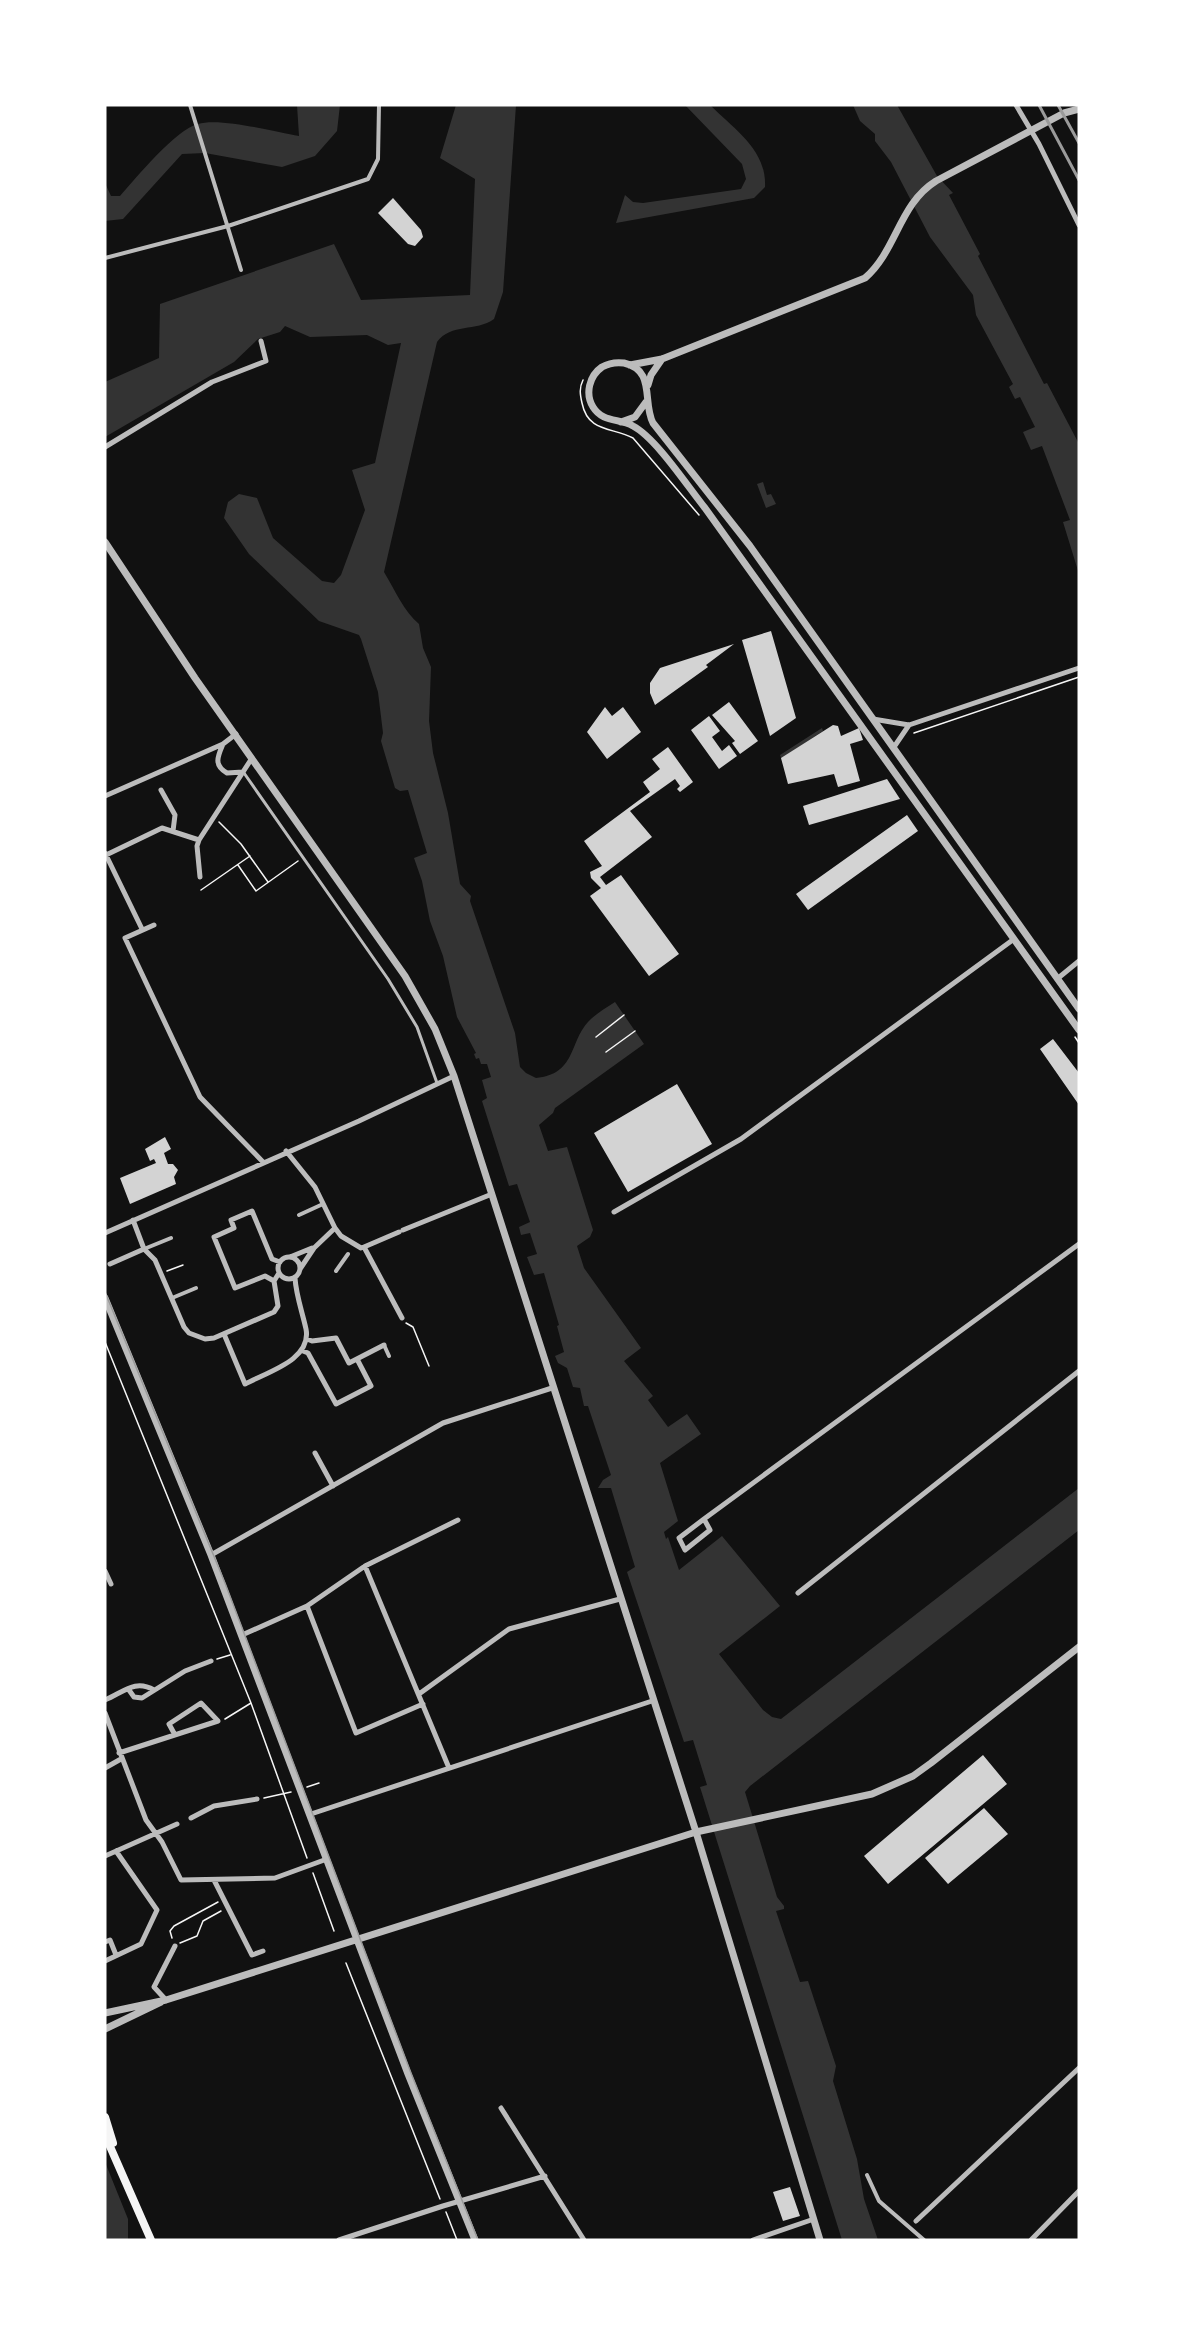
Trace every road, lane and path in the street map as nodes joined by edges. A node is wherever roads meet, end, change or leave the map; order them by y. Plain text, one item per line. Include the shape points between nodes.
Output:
1 (190, 105) edge
2 (379, 105) edge
3 (1016, 105) edge
4 (1072, 105) edge
5 (1078, 107) edge
6 (1064, 113) junction
7 (228, 225) junction
8 (1079, 225) edge
9 (105, 258) edge
10 (241, 270) dead end
11 (261, 340) dead end
12 (662, 359) junction
13 (630, 365) junction
14 (647, 386) junction
15 (646, 402) junction
16 (621, 422) junction
17 (105, 447) edge
18 (105, 542) edge
19 (1079, 668) edge
20 (1079, 677) edge
21 (873, 719) junction
22 (909, 725) junction
23 (236, 734) junction
24 (908, 735) dead end
25 (223, 744) junction
26 (894, 747) junction
27 (252, 758) junction
28 (243, 772) junction
29 (161, 790) dead end
30 (105, 796) edge
31 (214, 817) junction
32 (173, 831) junction
33 (199, 840) junction
34 (106, 854) edge
35 (250, 856) junction
36 (304, 857) junction
37 (238, 865) junction
38 (200, 877) dead end
39 (268, 882) junction
40 (201, 890) dead end
41 (154, 925) dead end
42 (142, 929) junction
43 (1014, 939) junction
44 (1079, 961) edge
45 (1057, 979) junction
46 (1079, 1009) edge
47 (624, 1015) dead end
48 (1079, 1030) edge
49 (635, 1031) dead end
50 (596, 1037) dead end
51 (606, 1052) dead end
52 (454, 1076) junction
53 (437, 1083) junction
54 (286, 1151) junction
55 (263, 1162) junction
56 (492, 1194) junction
57 (323, 1204) junction
58 (614, 1212) dead end
59 (299, 1215) dead end
60 (133, 1220) junction
61 (335, 1228) junction
62 (105, 1233) edge
63 (171, 1238) dead end
64 (1079, 1244) edge
65 (364, 1247) junction
66 (314, 1248) junction
67 (144, 1249) junction
68 (348, 1254) dead end
69 (289, 1257) junction
70 (280, 1262) junction
71 (110, 1264) dead end
72 (183, 1265) dead end
73 (300, 1269) junction
74 (336, 1271) dead end
75 (279, 1273) junction
76 (161, 1274) junction
77 (295, 1278) junction
78 (273, 1281) junction
79 (196, 1288) dead end
80 (105, 1298) edge
81 (171, 1299) junction
82 (402, 1318) joint
83 (224, 1334) junction
84 (307, 1339) junction
85 (105, 1342) edge
86 (384, 1346) joint
87 (303, 1351) junction
88 (389, 1356) dead end
89 (357, 1359) junction
90 (429, 1366) dead end
91 (1079, 1371) edge
92 (552, 1388) junction
93 (315, 1453) dead end
94 (333, 1486) junction
95 (704, 1519) junction
96 (458, 1520) dead end
97 (211, 1555) junction
98 (365, 1566) junction
99 (105, 1570) edge
100 (111, 1584) dead end
101 (798, 1593) dead end
102 (620, 1599) junction
103 (307, 1605) junction
104 (242, 1635) junction
105 (1079, 1647) edge
106 (231, 1655) junction
107 (211, 1661) joint
108 (129, 1690) junction
109 (154, 1690) junction
110 (419, 1694) junction
111 (105, 1700) edge
112 (652, 1701) junction
113 (251, 1703) junction
114 (423, 1704) junction
115 (105, 1713) edge
116 (218, 1721) junction
117 (175, 1735) junction
118 (120, 1756) junction
119 (105, 1768) edge
120 (450, 1768) junction
121 (319, 1783) dead end
122 (302, 1788) junction
123 (285, 1795) junction
124 (257, 1799) joint
125 (311, 1814) junction
126 (192, 1818) dead end
127 (177, 1824) dead end
128 (696, 1832) junction
129 (156, 1834) junction
130 (117, 1851) junction
131 (105, 1856) edge
132 (327, 1859) junction
133 (308, 1861) dead end
134 (312, 1870) dead end
135 (214, 1880) junction
136 (224, 1899) junction
137 (228, 1908) junction
138 (334, 1931) dead end
139 (357, 1940) junction
140 (105, 1941) edge
141 (175, 1946) junction
142 (263, 1952) dead end
143 (116, 1955) junction
144 (105, 1961) edge
145 (346, 1963) dead end
146 (166, 2000) junction
147 (105, 2013) edge
148 (105, 2029) edge
149 (1079, 2069) edge
150 (501, 2108) dead end
151 (105, 2117) edge
152 (105, 2135) edge
153 (120, 2165) junction
154 (867, 2175) dead end
155 (545, 2176) junction
156 (1079, 2191) edge
157 (439, 2198) dead end
158 (459, 2202) junction
159 (446, 2212) dead end
160 (814, 2219) junction
161 (916, 2221) joint
162 (911, 2226) junction
163 (151, 2240) edge
164 (339, 2240) edge
165 (458, 2240) edge
166 (475, 2240) edge
167 (584, 2240) edge
168 (753, 2240) edge
169 (820, 2240) edge
170 (924, 2240) edge
171 (1031, 2240) edge

1 - 7 street
2 - 7 street via 378,159 368,179
3 - 8 street
4 - 6 street
5 - 6 street
6 - 12 street via 920,192 907,209 886,255 865,278
7 - 9 street
7 - 10 street
11 - 17 street via 266,361 212,382
12 - 13 street
12 - 14 street
13 - 14 street via 639,370
13 - 16 street via 604,366 589,386 594,409 609,420
14 - 15 street
15 - 16 street via 635,417
15 - 21 street via 659,432 728,516
16 - 43 street via 649,438 725,534
18 - 23 street
19 - 22 street
20 - 24 path
21 - 22 street
21 - 26 street
22 - 26 street
23 - 25 street
23 - 27 street
25 - 28 street via 217,758 220,768 227,773
25 - 30 street
26 - 45 street
27 - 28 street
27 - 52 street via 405,976 435,1029
28 - 31 street
28 - 36 lane
29 - 32 street via 175,815
31 - 33 street
31 - 35 path
32 - 33 street
32 - 34 street via 162,828
33 - 38 street
34 - 42 street
35 - 37 path
35 - 39 path
36 - 39 path
36 - 53 lane via 417,1027
37 - 39 path via 256,891
37 - 40 path
41 - 42 street
42 - 55 street via 125,938 200,1097
43 - 48 street
43 - 58 street via 741,1138
44 - 45 street
45 - 46 street
47 - 50 path
49 - 51 path
52 - 53 street
52 - 56 street
53 - 54 street
54 - 55 street
54 - 57 street
55 - 60 street
56 - 65 street
56 - 92 street
57 - 59 street
57 - 61 street
60 - 62 street
60 - 67 street
61 - 65 street
61 - 66 street
63 - 67 street
64 - 95 street
65 - 82 street
66 - 69 street
66 - 73 street
67 - 71 street
67 - 76 street
68 - 74 street
69 - 70 street
69 - 73 street via 298,1262
70 - 75 street
70 - 78 street via 272,1259 254,1210 231,1220 234,1228 212,1238 235,1288 265,1276
72 - 76 path
73 - 77 street
75 - 77 street via 287,1279
75 - 78 street
76 - 81 street
77 - 84 street
78 - 83 street via 277,1309
79 - 81 street
80 - 97 street
81 - 83 street via 189,1333 205,1339
82 - 90 path via 413,1327
83 - 87 street via 245,1384
84 - 87 street
84 - 89 street via 336,1338 349,1363
85 - 106 path
86 - 88 street
86 - 89 street
87 - 89 street via 308,1353 336,1404 371,1386
91 - 101 street
92 - 94 street via 443,1423
92 - 102 street
93 - 94 street
94 - 97 street
95 - 95 street via 710,1530 685,1550 678,1538
96 - 98 street
97 - 104 street
98 - 103 street
98 - 110 street
99 - 100 street
102 - 110 street via 509,1629
102 - 112 street
103 - 104 street
103 - 114 street via 356,1733
104 - 122 street
105 - 128 street via 913,1776 857,1799
106 - 107 path
106 - 113 path
107 - 109 street via 184,1671
108 - 109 street via 144,1684
108 - 109 street via 134,1697 142,1698
108 - 111 street
110 - 114 street
112 - 120 street
112 - 128 street
113 - 116 path
113 - 123 path
114 - 120 street
115 - 118 street
116 - 117 street
116 - 117 street via 201,1703 169,1724
117 - 118 street
118 - 119 street
118 - 129 street via 146,1820
120 - 125 street
121 - 122 path
122 - 123 path
122 - 125 street
123 - 124 path
123 - 133 path
124 - 126 street via 214,1806
125 - 132 street
127 - 129 street
128 - 139 street
128 - 160 street
129 - 130 street
129 - 135 street via 181,1880
130 - 131 street
130 - 143 street via 157,1910 141,1944
132 - 135 street via 275,1878
132 - 139 street
134 - 138 path
135 - 136 street
136 - 137 street
136 - 141 path via 174,1926 170,1931
137 - 141 path via 203,1921 197,1936
137 - 142 street via 252,1955
139 - 146 street
139 - 158 street
140 - 143 street via 110,1940
141 - 146 street via 154,1987
143 - 144 street
145 - 157 path
146 - 147 street
146 - 148 street
149 - 161 street
150 - 155 street
151 - 153 main road
152 - 153 main road
153 - 163 main road
154 - 162 street via 879,2201
155 - 158 street
155 - 167 street
156 - 171 street
158 - 164 street
158 - 166 street
159 - 165 path
160 - 168 street
160 - 169 street
161 - 162 street
162 - 170 street

